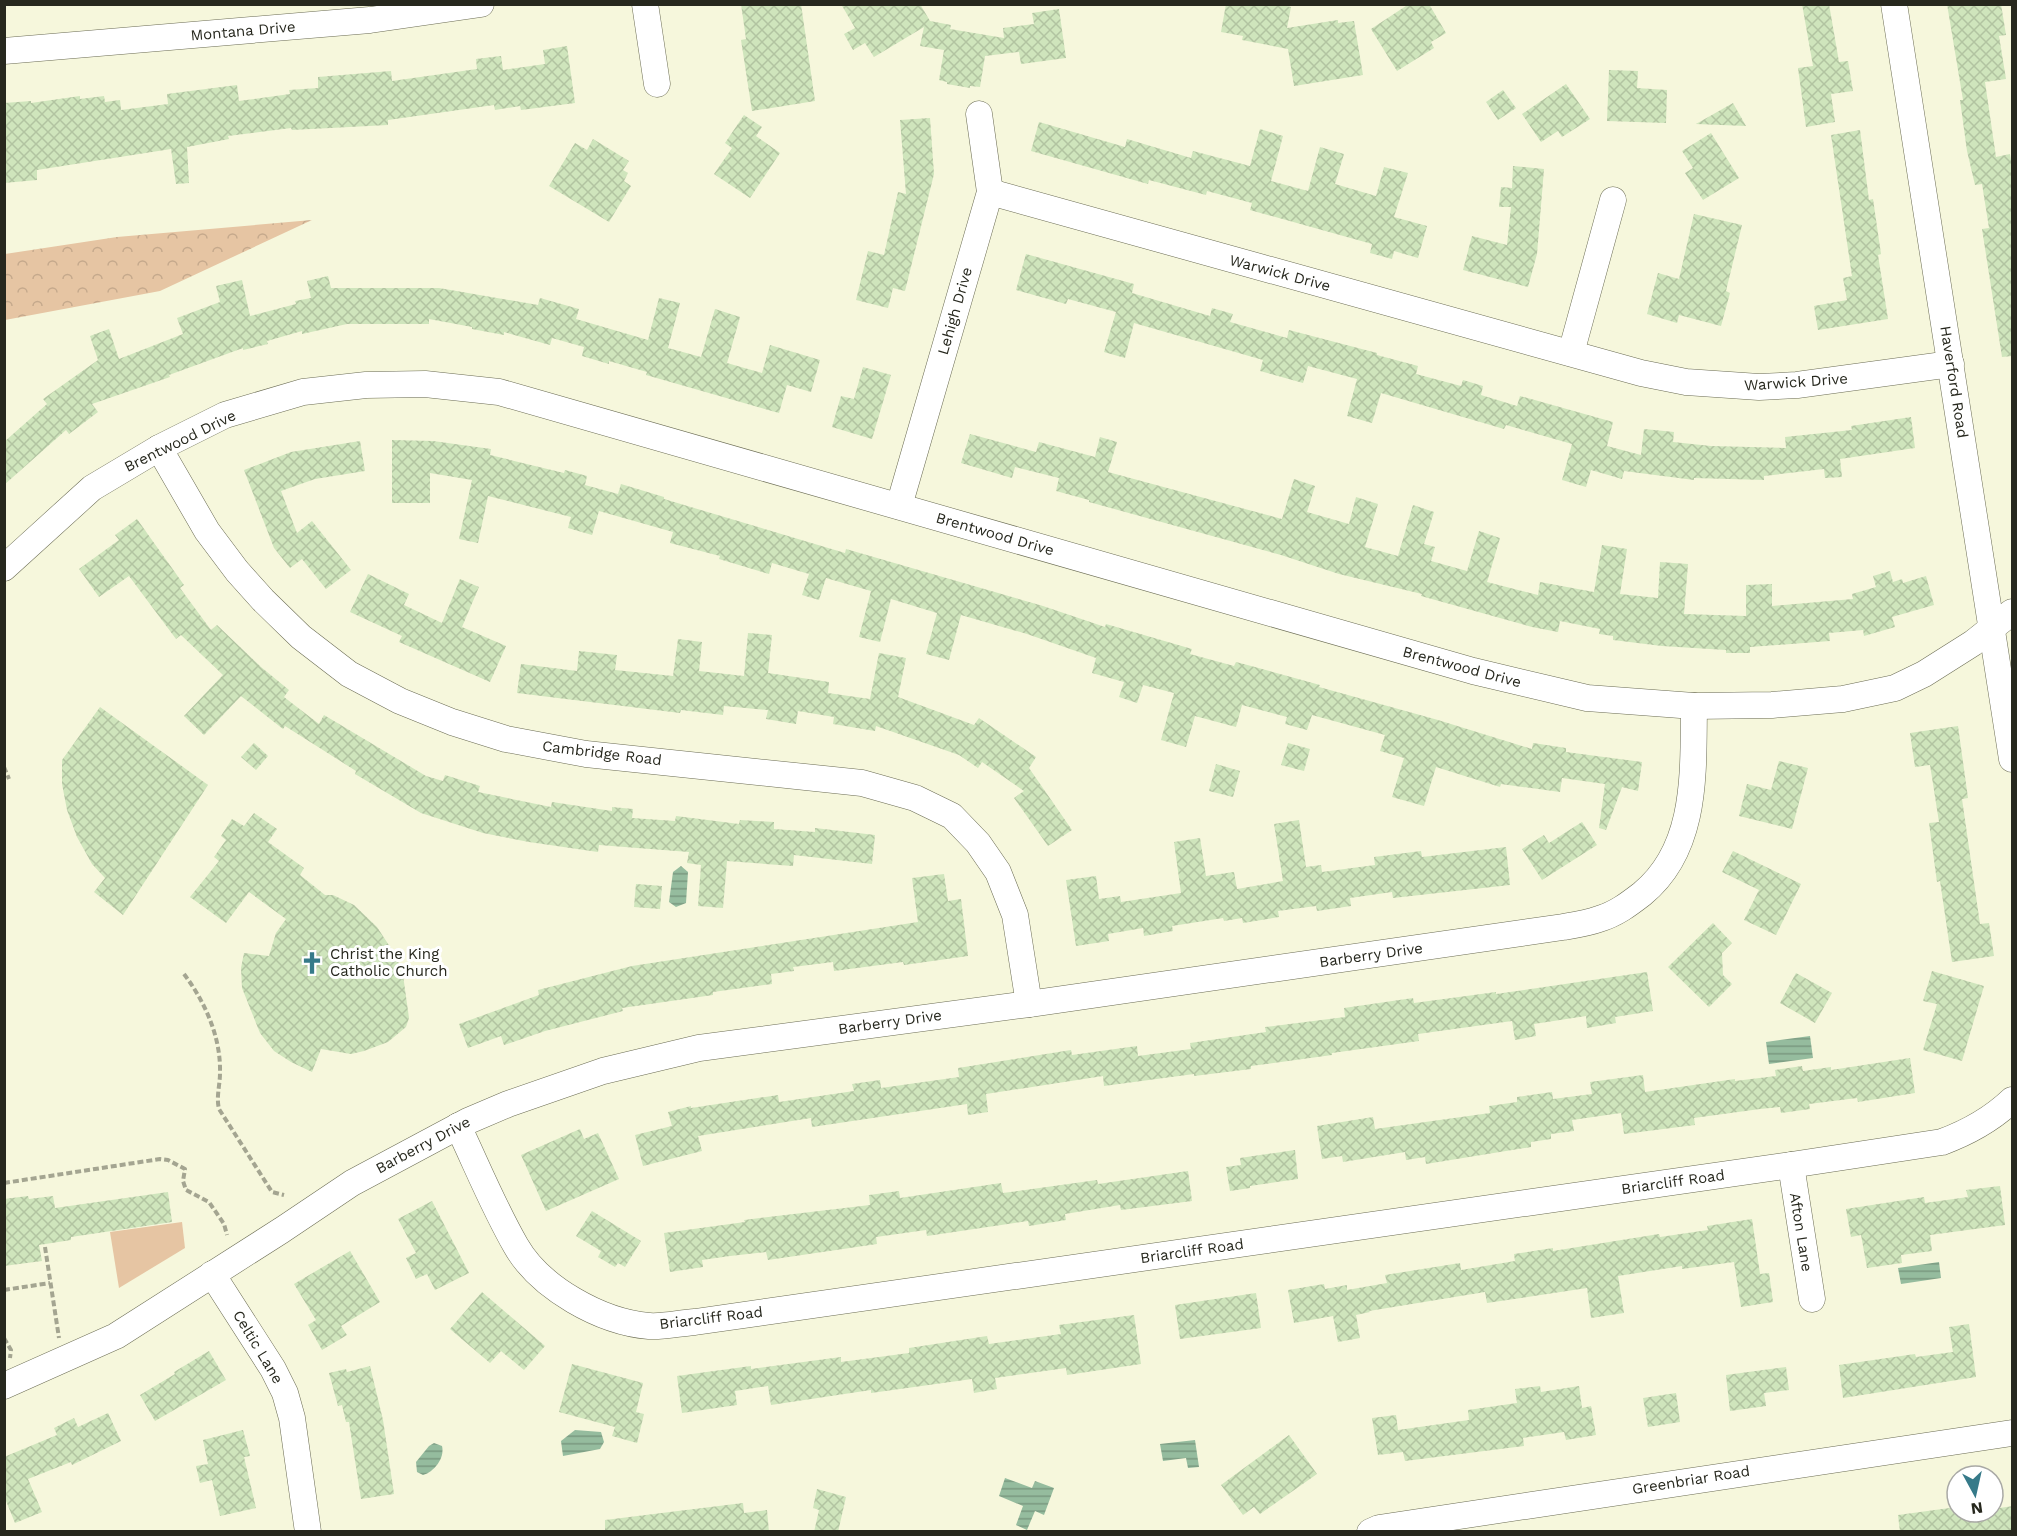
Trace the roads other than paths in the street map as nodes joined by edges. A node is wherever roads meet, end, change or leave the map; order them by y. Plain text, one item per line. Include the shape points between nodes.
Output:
1 (481, 4) edge
2 (645, 4) edge
3 (1893, 4) edge
4 (4, 51) edge
5 (657, 84) dead end
6 (979, 114) dead end
7 (990, 192) junction
8 (1613, 200) dead end
9 (1571, 353) junction
10 (1951, 364) junction
11 (159, 448) junction
12 (899, 506) junction
13 (4, 568) edge
14 (2013, 612) edge
15 (1992, 629) junction
16 (1694, 706) junction
17 (2013, 759) edge
18 (1029, 1004) junction
19 (2013, 1100) edge
20 (458, 1126) junction
21 (1791, 1165) junction
22 (212, 1274) junction
23 (1812, 1299) dead end
24 (4, 1386) edge
25 (2013, 1432) edge
26 (308, 1532) edge
27 (1370, 1532) edge

1 - 4 street, Montana Drive via 370,20
2 - 5 street
3 - 10 street, Haverford Road
6 - 7 street, Lehigh Drive
7 - 9 street, Warwick Drive
7 - 12 street, Lehigh Drive
8 - 9 street
9 - 10 street, Warwick Drive via 1674,380 1728,386 1797,385
10 - 15 street, Haverford Road
11 - 12 street, Brentwood Drive via 225,415 303,392 425,384 499,392
11 - 13 street, Brentwood Drive via 92,488
11 - 18 street, Cambridge Road via 207,531 263,600 349,674 400,701 506,739 586,753 862,783 915,798 952,816 998,872 1015,915
12 - 16 street, Brentwood Drive via 1473,671 1587,698
14 - 15 street, Brentwood Drive
15 - 16 street, Brentwood Drive via 1924,674 1895,688 1843,699
15 - 17 street, Haverford Road
16 - 18 street, Barberry Drive via 1690,810 1672,859 1655,883 1634,901 1599,920
18 - 20 street, Barberry Drive via 699,1048 603,1071
19 - 21 street, Briarcliff Road via 1997,1115 1942,1142
20 - 21 street, Briarcliff Road via 517,1248 539,1274 590,1310 650,1326
20 - 22 street, Barberry Drive via 352,1183
21 - 23 street, Afton Lane
22 - 24 street, Barberry Drive via 116,1336
22 - 26 street, Celtic Lane via 285,1393
25 - 27 street, Greenbriar Road

